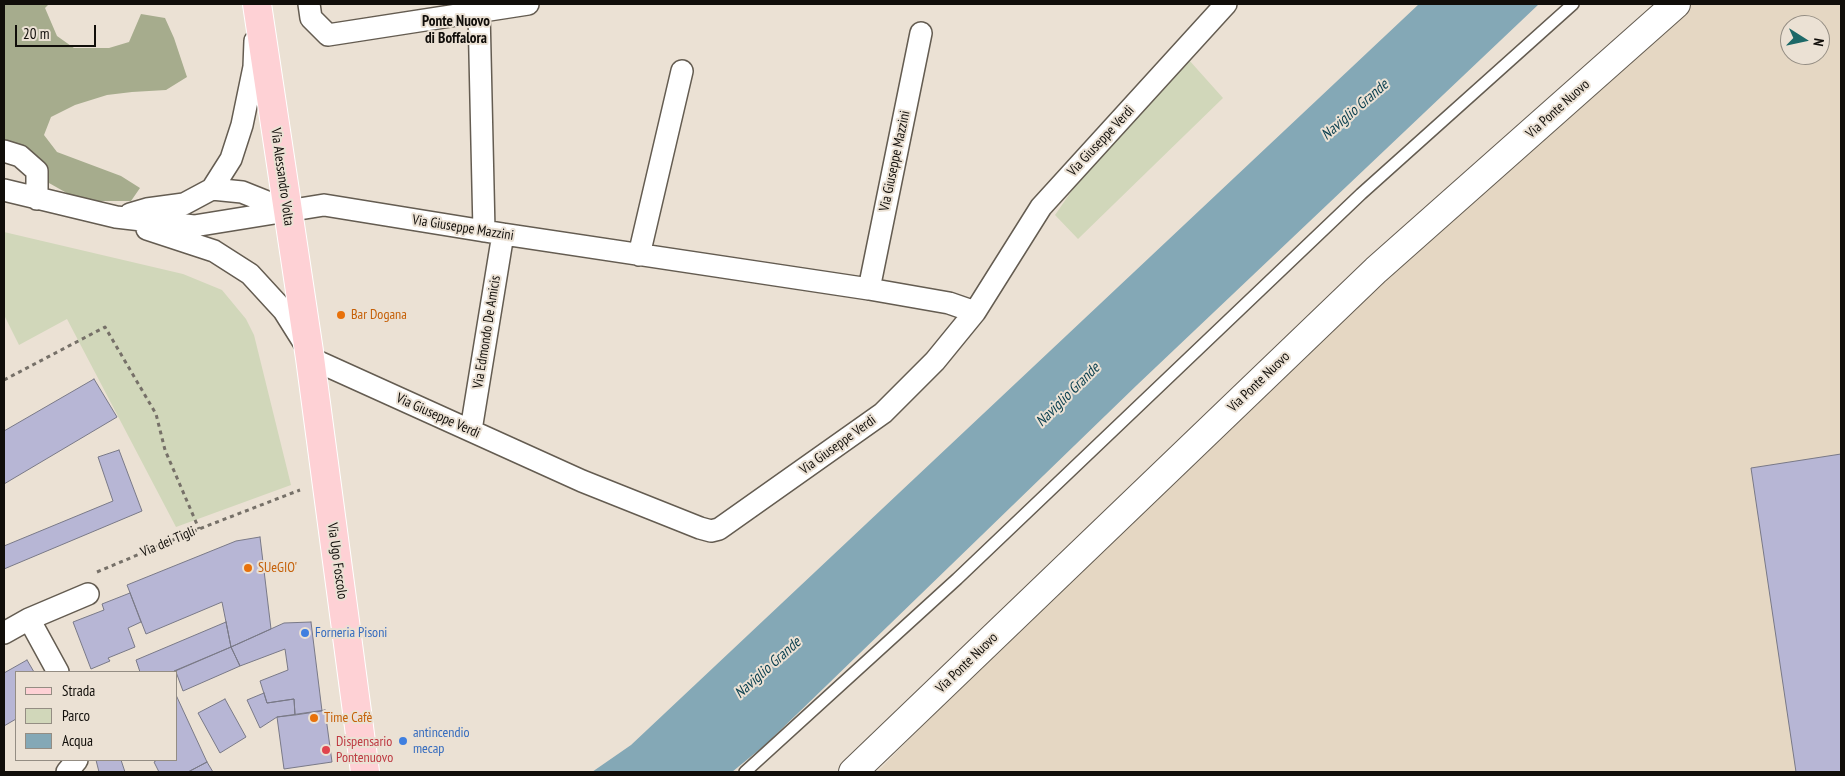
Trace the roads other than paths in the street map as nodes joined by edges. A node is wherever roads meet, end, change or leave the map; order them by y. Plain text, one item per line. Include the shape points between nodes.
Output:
1 (257, 4) edge
2 (309, 4) edge
3 (519, 4) edge
4 (1226, 4) edge
5 (1573, 4) edge
6 (1676, 4) edge
7 (479, 11) junction
8 (921, 33) dead end
9 (682, 71) dead end
10 (4, 151) edge
11 (212, 189) junction
12 (4, 190) edge
13 (37, 199) junction
14 (287, 210) junction
15 (116, 218) junction
16 (493, 233) junction
17 (639, 255) junction
18 (869, 289) junction
19 (975, 312) junction
20 (309, 354) junction
21 (471, 430) junction
22 (89, 585) road end
23 (29, 618) junction
24 (4, 632) edge
25 (57, 671) edge
26 (76, 761) edge
27 (67, 772) edge
28 (365, 772) edge
29 (746, 772) edge
30 (853, 772) edge

1 - 11 street via 254,68 242,125 231,159
1 - 14 main road, Via Alessandro Volta
2 - 7 street via 311,18 328,35
3 - 7 street
4 - 19 street, Via Giuseppe Verdi via 1041,207
5 - 29 lane via 1361,194 957,579
6 - 30 street, Via Ponte Nuovo via 1376,270
7 - 16 street, Via Edmondo De Amicis
8 - 18 street, Via Giuseppe Mazzini
9 - 17 street
10 - 13 street via 20,156 36,171
11 - 14 street via 242,192
11 - 15 street via 184,204 147,209
12 - 13 street
13 - 15 street
14 - 15 street, Via Giuseppe Mazzini via 194,226
14 - 16 street, Via Giuseppe Mazzini via 324,205
14 - 20 main road, Via Alessandro Volta
15 - 20 street via 214,251 250,274 284,311
16 - 17 street, Via Giuseppe Mazzini
16 - 21 street, Via Edmondo De Amicis
17 - 18 street, Via Giuseppe Mazzini
18 - 19 street, Via Giuseppe Mazzini via 949,303
19 - 21 street, Via Giuseppe Verdi via 935,361 883,413 719,530 700,528 600,488
20 - 21 street, Via Giuseppe Verdi
20 - 28 main road, Via Ugo Foscolo
22 - 23 street
23 - 24 street
23 - 25 street
26 - 27 street

